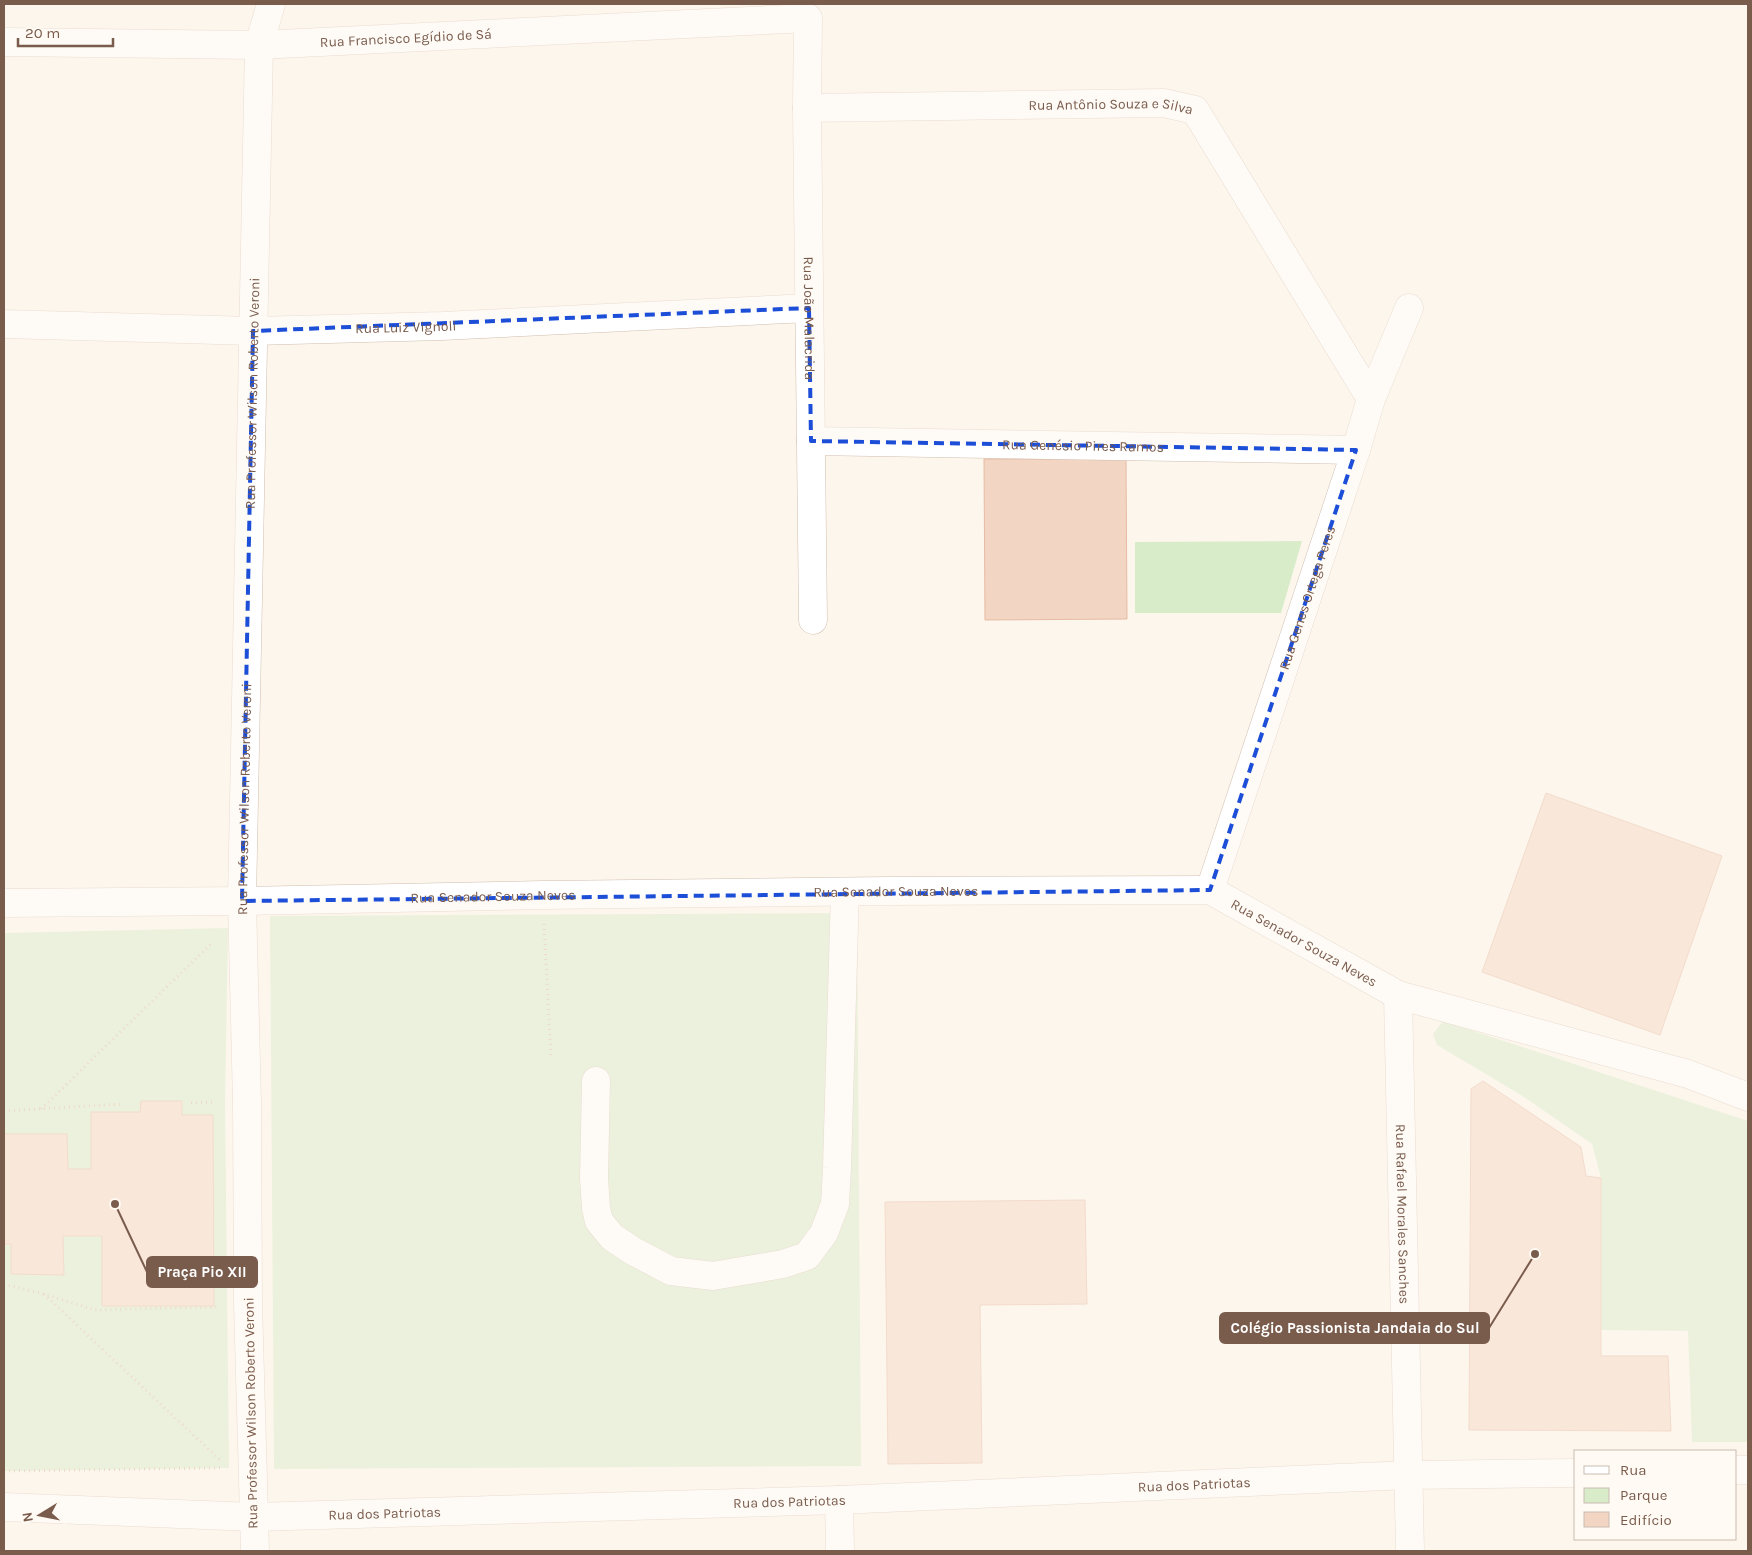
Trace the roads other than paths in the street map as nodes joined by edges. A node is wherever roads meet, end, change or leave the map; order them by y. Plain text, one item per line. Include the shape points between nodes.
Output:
1 (271, 4) edge
2 (808, 18) joint
3 (4, 42) edge
4 (259, 45) junction
5 (807, 108) junction
6 (809, 308) junction
7 (1409, 308) dead end
8 (4, 324) edge
9 (253, 331) junction
10 (1371, 400) junction
11 (811, 441) junction
12 (1356, 450) junction
13 (813, 620) dead end
14 (1210, 890) junction
15 (845, 892) junction
16 (242, 901) junction
17 (4, 903) edge
18 (1398, 995) junction
19 (596, 1081) dead end
20 (1748, 1097) edge
21 (1574, 1473) edge
22 (1409, 1475) junction
23 (840, 1500) junction
24 (4, 1507) edge
25 (254, 1517) junction
26 (254, 1551) edge
27 (840, 1551) edge
28 (1410, 1551) edge

1 - 4 street, Rua Professor Wilson Roberto Veroni
2 - 4 street, Rua Francisco Egídio de Sá
2 - 5 street, Rua João Malacrida
3 - 4 street, Rua Francisco Egídio de Sá
4 - 9 street, Rua Professor Wilson Roberto Veroni
5 - 6 street, Rua João Malacrida
5 - 10 street, Rua Antônio Souza e Silva via 1164,103 1195,110
6 - 9 street, Rua Luiz Vignoli via 442,326
6 - 11 street, Rua João Malacrida
7 - 10 street, Rua Genes Ortega Peres
8 - 9 street, Rua Luiz Vignoli
9 - 16 street, Rua Professor Wilson Roberto Veroni
10 - 12 street, Rua Genes Ortega Peres
11 - 12 street, Rua Genésio Pires Ramos
11 - 13 street, Rua João Malacrida
12 - 14 street, Rua Genes Ortega Peres
14 - 15 street, Rua Senador Souza Neves
14 - 18 street, Rua Senador Souza Neves
15 - 16 street, Rua Senador Souza Neves
15 - 19 street via 834,1204 824,1233 807,1256 783,1264 714,1276 671,1272 612,1237 600,1221 596,1208
16 - 17 street, Rua Senador Souza Neves
16 - 25 street, Rua Professor Wilson Roberto Veroni
18 - 20 street, Rua Senador Souza Neves via 1688,1074
18 - 22 street, Rua Rafael Morales Sanches
21 - 22 street, Rua dos Patriotas
22 - 23 street, Rua dos Patriotas
22 - 28 street, Rua Rafael Morales Sanches
23 - 25 street, Rua dos Patriotas
23 - 27 street
24 - 25 street, Rua dos Patriotas
25 - 26 street, Rua Professor Wilson Roberto Veroni

